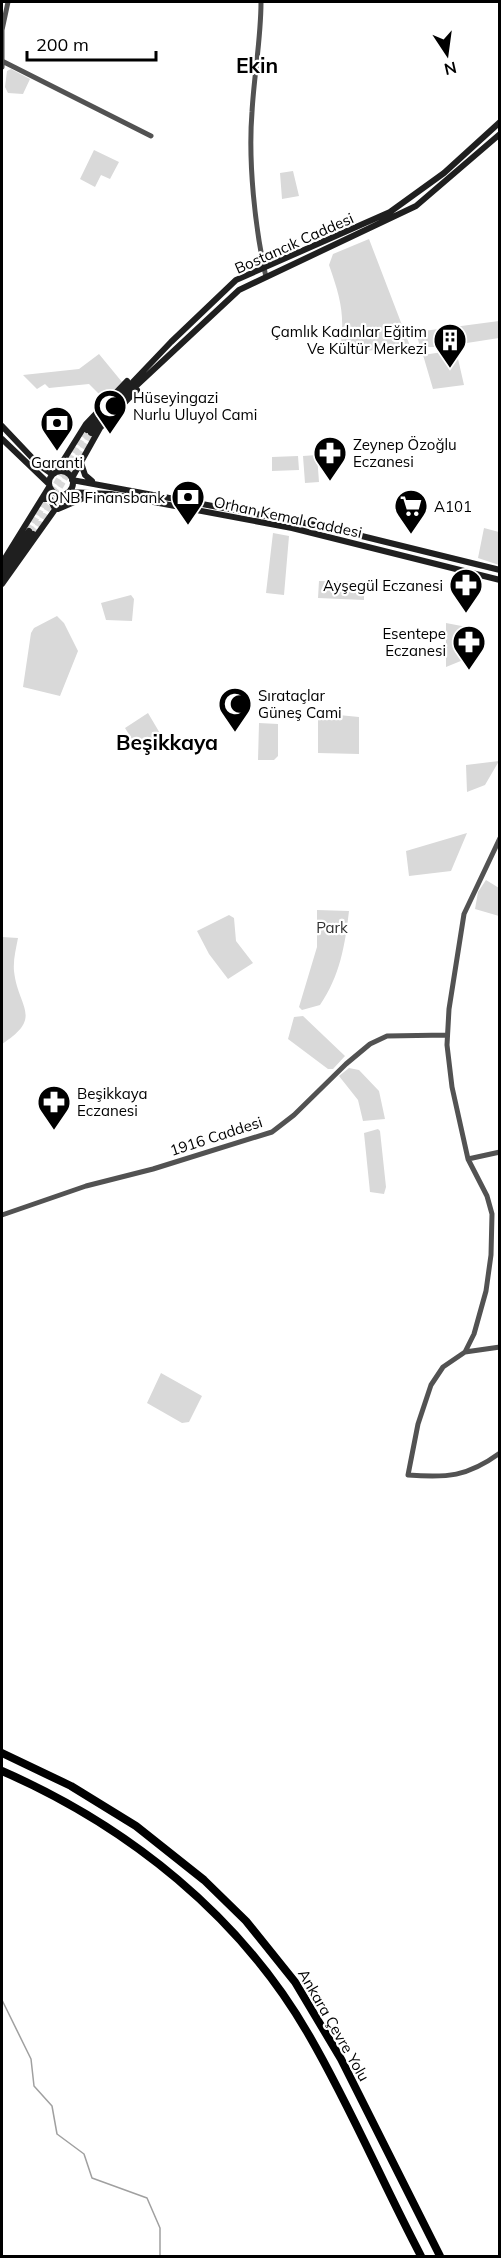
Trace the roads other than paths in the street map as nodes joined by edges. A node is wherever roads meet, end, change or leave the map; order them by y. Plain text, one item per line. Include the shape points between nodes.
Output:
1 (8, 2) edge
2 (261, 2) edge
3 (2, 61) edge
4 (2, 67) edge
5 (500, 122) edge
6 (500, 134) edge
7 (151, 136) dead end
8 (264, 269) junction
9 (266, 277) junction
10 (160, 353) junction
11 (155, 369) junction
12 (2, 426) edge
13 (2, 439) edge
14 (65, 457) junction
15 (80, 465) junction
16 (54, 473) junction
17 (72, 479) junction
18 (95, 483) junction
19 (49, 485) junction
20 (67, 493) junction
21 (96, 493) junction
22 (42, 499) junction
23 (54, 511) junction
24 (321, 526) junction
25 (317, 534) junction
26 (2, 562) edge
27 (2, 569) edge
28 (500, 570) edge
29 (2, 577) edge
30 (500, 580) edge
31 (2, 584) edge
32 (500, 838) edge
33 (447, 1035) junction
34 (500, 1152) edge
35 (468, 1159) junction
36 (2, 1215) edge
37 (500, 1347) edge
38 (465, 1352) junction
39 (500, 1453) edge
40 (2, 1753) edge
41 (2, 1771) edge
42 (421, 2256) edge
43 (440, 2256) edge

1 - 3 street via 2,30
2 - 8 street via 251,114
3 - 4 street
3 - 7 street
5 - 8 main road, Bostancık Caddesi via 406,203
6 - 9 main road, Bostancık Caddesi via 416,206
8 - 9 street
8 - 10 main road, Bostancık Caddesi via 237,280
9 - 11 main road, Bostancık Caddesi via 239,290
10 - 11 main road, Bostancık Caddesi via 89,431
10 - 14 main road via 96,412
11 - 15 main road via 107,419
12 - 16 main road via 39,465
13 - 19 main road
14 - 15 main road via 68,466
14 - 16 main road
15 - 17 main road
15 - 18 main road via 84,475
16 - 17 main road via 67,473
16 - 19 main road
17 - 18 main road, Orhan Kemal Caddesi
17 - 20 main road via 73,486
18 - 24 main road, Orhan Kemal Caddesi
19 - 20 main road via 55,494
19 - 22 main road
20 - 21 main road, Orhan Kemal Caddesi
20 - 23 main road
21 - 23 main road
21 - 25 main road, Orhan Kemal Caddesi
22 - 23 main road via 52,501
22 - 26 main road
23 - 31 main road
24 - 25 main road
24 - 28 main road, Orhan Kemal Caddesi
25 - 30 main road, Orhan Kemal Caddesi
27 - 29 main road via 31,533
32 - 33 street via 464,914
33 - 35 street via 452,1087
33 - 36 street, 1916 Caddesi via 387,1036 370,1044 272,1132 86,1186
34 - 35 street
35 - 38 street via 492,1214 486,1291
37 - 38 street
38 - 39 street via 443,1367 431,1385 408,1475 459,1476 483,1466
40 - 43 highway, Ankara Çevre Yolu via 71,1786 136,1826 204,1880 246,1921 295,1982 341,2059
41 - 42 highway, Ankara Çevre Yolu via 65,1800 164,1866 201,1900 274,1981 333,2078

